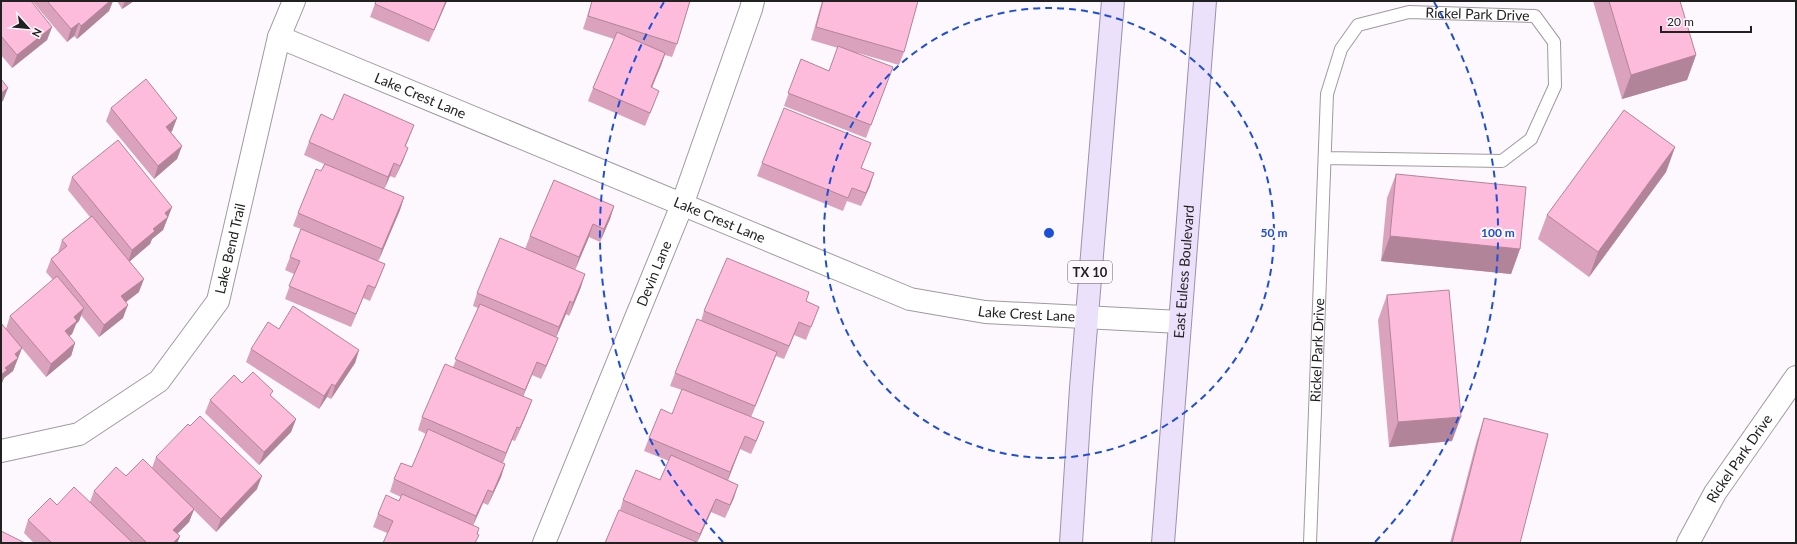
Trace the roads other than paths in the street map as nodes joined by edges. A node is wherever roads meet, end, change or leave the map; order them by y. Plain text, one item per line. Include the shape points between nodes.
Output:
1 (294, 1) edge
2 (753, 1) edge
3 (1113, 1) edge
4 (1205, 1) edge
5 (278, 38) junction
6 (1325, 158) junction
7 (682, 205) junction
8 (1086, 318) junction
9 (1180, 322) junction
10 (1796, 377) edge
11 (1, 452) edge
12 (544, 543) edge
13 (1071, 543) edge
14 (1163, 543) edge
15 (1310, 543) edge
16 (1688, 543) edge

1 - 5 street, Lake Bend Trail
2 - 7 street, Devin Lane
3 - 8 main road, TX 10
4 - 9 main road, East Euless Boulevard
5 - 7 street, Lake Crest Lane
5 - 11 street, Lake Bend Trail via 218,300 159,381 79,434
6 - 6 lane, Rickel Park Drive via 1327,94 1342,49 1358,25 1408,12 1535,16 1554,42 1555,86 1531,139 1502,160
6 - 15 lane, Rickel Park Drive
7 - 8 street, Lake Crest Lane via 910,299 985,312
7 - 12 street, Devin Lane
8 - 9 street, Lake Crest Lane
8 - 13 main road, TX 10
9 - 14 main road, East Euless Boulevard
10 - 16 street, Rickel Park Drive via 1715,493

